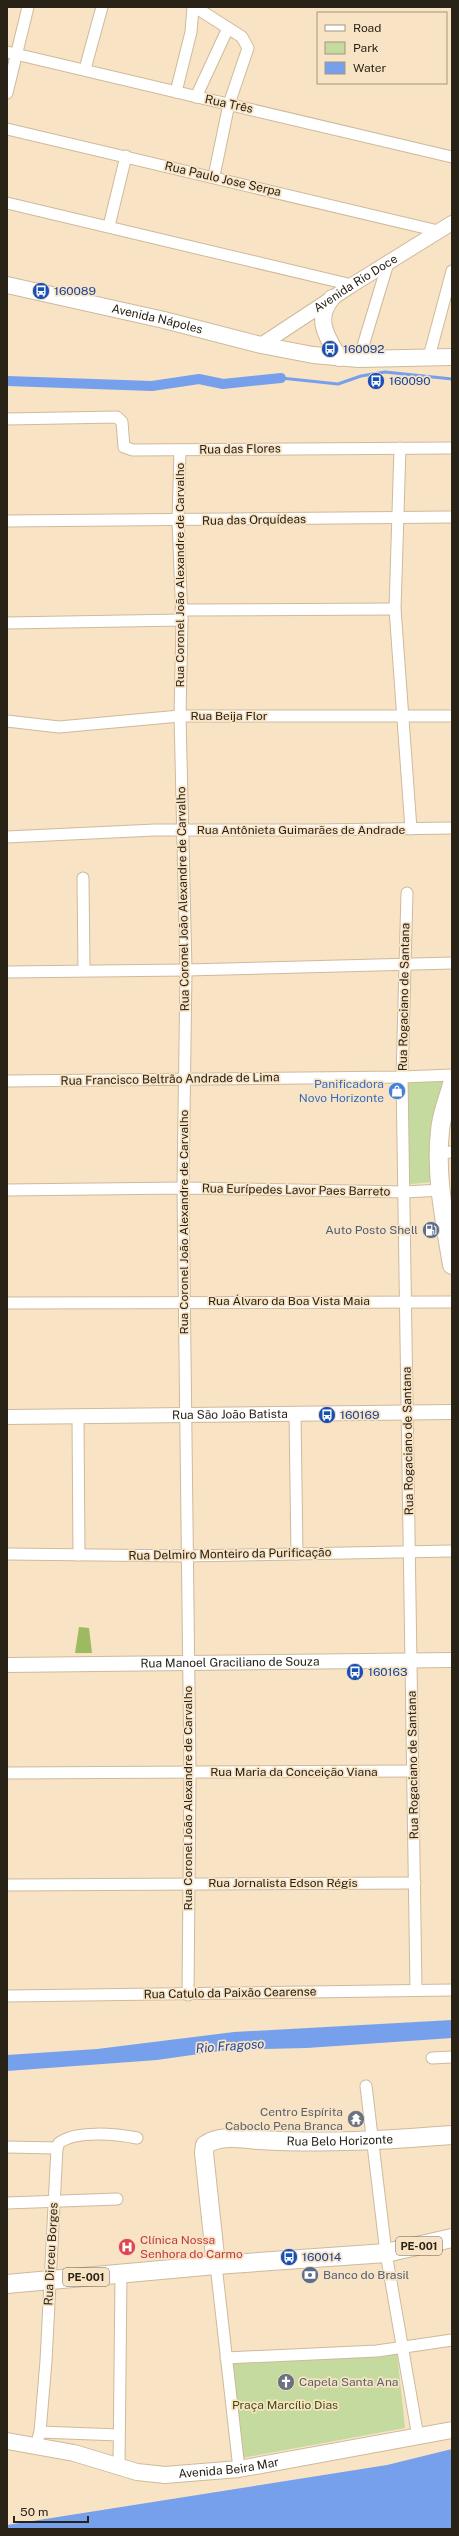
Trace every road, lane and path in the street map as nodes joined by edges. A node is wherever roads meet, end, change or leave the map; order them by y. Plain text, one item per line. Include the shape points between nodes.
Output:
1 (28, 7) edge
2 (102, 7) edge
3 (194, 7) edge
4 (228, 28) junction
5 (12, 53) edge
6 (85, 70) junction
7 (176, 92) junction
8 (7, 93) edge
9 (196, 97) junction
10 (229, 104) junction
11 (7, 128) edge
12 (126, 156) junction
13 (452, 157) edge
14 (214, 176) junction
15 (7, 203) edge
16 (452, 223) edge
17 (109, 226) junction
18 (438, 231) junction
19 (388, 263) junction
20 (452, 270) edge
21 (7, 285) edge
22 (352, 285) junction
23 (332, 298) junction
24 (261, 345) junction
25 (430, 357) junction
26 (452, 357) edge
27 (339, 358) junction
28 (359, 359) junction
29 (7, 419) edge
30 (400, 448) junction
31 (452, 448) edge
32 (180, 450) junction
33 (397, 518) junction
34 (452, 518) edge
35 (7, 521) edge
36 (178, 521) junction
37 (395, 609) junction
38 (182, 615) junction
39 (7, 623) edge
40 (180, 716) junction
41 (452, 716) edge
42 (402, 717) junction
43 (7, 721) edge
44 (452, 828) edge
45 (411, 829) junction
46 (182, 831) junction
47 (7, 837) edge
48 (83, 878) dead end
49 (407, 893) dead end
50 (405, 963) junction
51 (452, 963) edge
52 (84, 970) junction
53 (186, 970) junction
54 (7, 972) edge
55 (452, 1075) edge
56 (402, 1077) junction
57 (183, 1078) junction
58 (7, 1081) edge
59 (452, 1084) edge
60 (445, 1152) edge
61 (183, 1188) junction
62 (7, 1190) edge
63 (441, 1190) junction
64 (405, 1192) junction
65 (452, 1265) edge
66 (185, 1301) junction
67 (406, 1302) junction
68 (452, 1302) edge
69 (7, 1303) edge
70 (408, 1412) junction
71 (452, 1412) edge
72 (295, 1414) junction
73 (185, 1416) junction
74 (7, 1417) edge
75 (78, 1417) junction
76 (410, 1552) junction
77 (452, 1552) edge
78 (7, 1554) edge
79 (297, 1554) junction
80 (79, 1555) junction
81 (187, 1556) junction
82 (452, 1660) edge
83 (412, 1662) junction
84 (187, 1663) junction
85 (7, 1665) edge
86 (413, 1771) junction
87 (7, 1773) edge
88 (190, 1773) junction
89 (188, 1883) junction
90 (415, 1883) junction
91 (7, 1885) edge
92 (416, 1990) junction
93 (452, 1990) edge
94 (188, 1995) junction
95 (7, 1996) edge
96 (452, 2057) edge
97 (432, 2058) dead end
98 (366, 2086) dead end
99 (452, 2135) edge
100 (137, 2138) dead end
101 (372, 2142) junction
102 (7, 2147) edge
103 (57, 2148) junction
104 (117, 2199) dead end
105 (54, 2202) junction
106 (7, 2203) edge
107 (452, 2238) edge
108 (386, 2253) junction
109 (216, 2265) junction
110 (121, 2274) junction
111 (50, 2280) junction
112 (7, 2284) edge
113 (452, 2340) edge
114 (404, 2348) junction
115 (226, 2358) junction
116 (452, 2430) edge
117 (119, 2435) junction
118 (418, 2437) junction
119 (38, 2438) junction
120 (7, 2441) edge
121 (119, 2467) junction
122 (239, 2470) junction

1 - 5 street
2 - 6 street
3 - 4 street
3 - 7 street via 191,32
4 - 9 street
4 - 10 street via 245,40 247,52
5 - 6 street, Rua Três
5 - 8 street
6 - 7 street, Rua Três
7 - 9 street, Rua Três
9 - 10 street, Rua Três
10 - 13 street, Rua Três
10 - 14 street
11 - 12 street, Rua Paulo Jose Serpa
12 - 14 street, Rua Paulo Jose Serpa
12 - 17 street
14 - 18 street, Rua Paulo Jose Serpa
15 - 17 street
16 - 18 street, Avenida Rio Doce
17 - 22 street
18 - 19 street, Avenida Rio Doce
19 - 22 street, Avenida Rio Doce
19 - 28 street
20 - 25 street
21 - 24 main road, Avenida Nápoles via 164,320
22 - 23 street, Avenida Rio Doce
23 - 24 street, Avenida Rio Doce
23 - 27 main road via 324,307 323,324 328,340
24 - 27 main road, Avenida Nápoles
25 - 26 main road, Avenida Nápoles
25 - 28 main road, Avenida Nápoles
27 - 28 main road, Avenida Nápoles
29 - 32 street, Rua das Flores via 118,417 122,422 123,444 127,449
30 - 31 street, Rua das Flores
30 - 32 street, Rua das Flores
30 - 33 street
32 - 36 street, Rua Coronel João Alexandre de Carvalho
33 - 34 street, Rua das Orquídeas
33 - 36 street, Rua das Orquídeas
33 - 37 street
35 - 36 street, Rua das Orquídeas
36 - 38 street, Rua Coronel João Alexandre de Carvalho
37 - 38 street
37 - 42 street
38 - 39 street
38 - 40 street, Rua Coronel João Alexandre de Carvalho
40 - 42 street, Rua Beija Flor
40 - 43 street, Rua Beija Flor via 59,727
40 - 46 street, Rua Coronel João Alexandre de Carvalho
41 - 42 street, Rua Beija Flor
42 - 45 street
44 - 45 street, Rua Antônieta Guimarães de Andrade
45 - 46 street, Rua Antônieta Guimarães de Andrade
46 - 47 street, Rua Antônieta Guimarães de Andrade via 92,831
46 - 53 street, Rua Coronel João Alexandre de Carvalho
48 - 52 street
49 - 50 street, Rua Rogaciano de Santana
50 - 51 street
50 - 53 street
50 - 56 street, Rua Rogaciano de Santana
52 - 53 street
52 - 54 street
53 - 57 street, Rua Coronel João Alexandre de Carvalho
55 - 56 street, Rua Francisco Beltrão Andrade de Lima
56 - 57 street, Rua Francisco Beltrão Andrade de Lima
56 - 64 street, Rua Rogaciano de Santana
57 - 58 street, Rua Francisco Beltrão Andrade de Lima
57 - 61 street, Rua Coronel João Alexandre de Carvalho
59 - 60 main road via 440,1130
60 - 63 main road
61 - 62 street, Rua Eurípedes Lavor Paes Barreto
61 - 64 street, Rua Eurípedes Lavor Paes Barreto
61 - 66 street, Rua Coronel João Alexandre de Carvalho
63 - 64 street, Rua Eurípedes Lavor Paes Barreto
63 - 65 main road
64 - 67 street, Rua Rogaciano de Santana
66 - 67 street, Rua Álvaro da Boa Vista Maia
66 - 69 street, Rua Álvaro da Boa Vista Maia
66 - 73 street, Rua Coronel João Alexandre de Carvalho
67 - 68 street, Rua Álvaro da Boa Vista Maia
67 - 70 street, Rua Rogaciano de Santana
70 - 71 street, Rua São João Batista
70 - 72 street, Rua São João Batista
70 - 76 street, Rua Rogaciano de Santana
72 - 73 street, Rua São João Batista
72 - 79 street
73 - 75 street, Rua São João Batista
73 - 81 street, Rua Coronel João Alexandre de Carvalho
74 - 75 street, Rua São João Batista
75 - 80 street
76 - 77 street, Rua Delmiro Monteiro da Purificação
76 - 79 street, Rua Delmiro Monteiro da Purificação
76 - 83 street, Rua Rogaciano de Santana
78 - 80 street, Rua Delmiro Monteiro da Purificação
79 - 81 street, Rua Delmiro Monteiro da Purificação
80 - 81 street, Rua Delmiro Monteiro da Purificação
81 - 84 street, Rua Coronel João Alexandre de Carvalho
82 - 83 street, Rua Manoel Graciliano de Souza
83 - 84 street, Rua Manoel Graciliano de Souza
83 - 86 street, Rua Rogaciano de Santana
84 - 85 street, Rua Manoel Graciliano de Souza
84 - 88 street, Rua Coronel João Alexandre de Carvalho
86 - 88 street, Rua Maria da Conceição Viana
86 - 90 street, Rua Rogaciano de Santana
87 - 88 street, Rua Maria da Conceição Viana
88 - 89 street, Rua Coronel João Alexandre de Carvalho
89 - 90 street, Rua Jornalista Edson Régis
89 - 91 street, Rua Jornalista Edson Régis
89 - 94 street, Rua Coronel João Alexandre de Carvalho
90 - 92 street, Rua Rogaciano de Santana
92 - 93 street, Rua Catulo da Paixão Cearense
92 - 94 street, Rua Catulo da Paixão Cearense
94 - 95 street, Rua Catulo da Paixão Cearense
96 - 97 street
98 - 101 street
99 - 101 main road, Rua Belo Horizonte
100 - 103 street via 102,2135 70,2137 59,2143
101 - 108 street
101 - 109 main road, Rua Belo Horizonte via 233,2138 219,2139 205,2145
102 - 103 street
103 - 105 street, Rua Dirceu Borges
104 - 105 street
105 - 106 street
105 - 111 street, Rua Dirceu Borges
107 - 108 main road, PE-001
108 - 109 main road, PE-001
108 - 114 street
109 - 110 main road, PE-001
109 - 115 street
110 - 111 main road, PE-001
110 - 117 street
111 - 112 main road, PE-001
111 - 119 street, Rua Dirceu Borges
113 - 114 street
114 - 115 street
114 - 118 street
115 - 122 street
116 - 118 main road, Avenida Beira Mar
117 - 119 street
117 - 121 street
118 - 122 main road, Avenida Beira Mar
119 - 120 main road, Avenida Beira Mar
119 - 121 main road, Avenida Beira Mar
121 - 122 main road, Avenida Beira Mar via 149,2474

